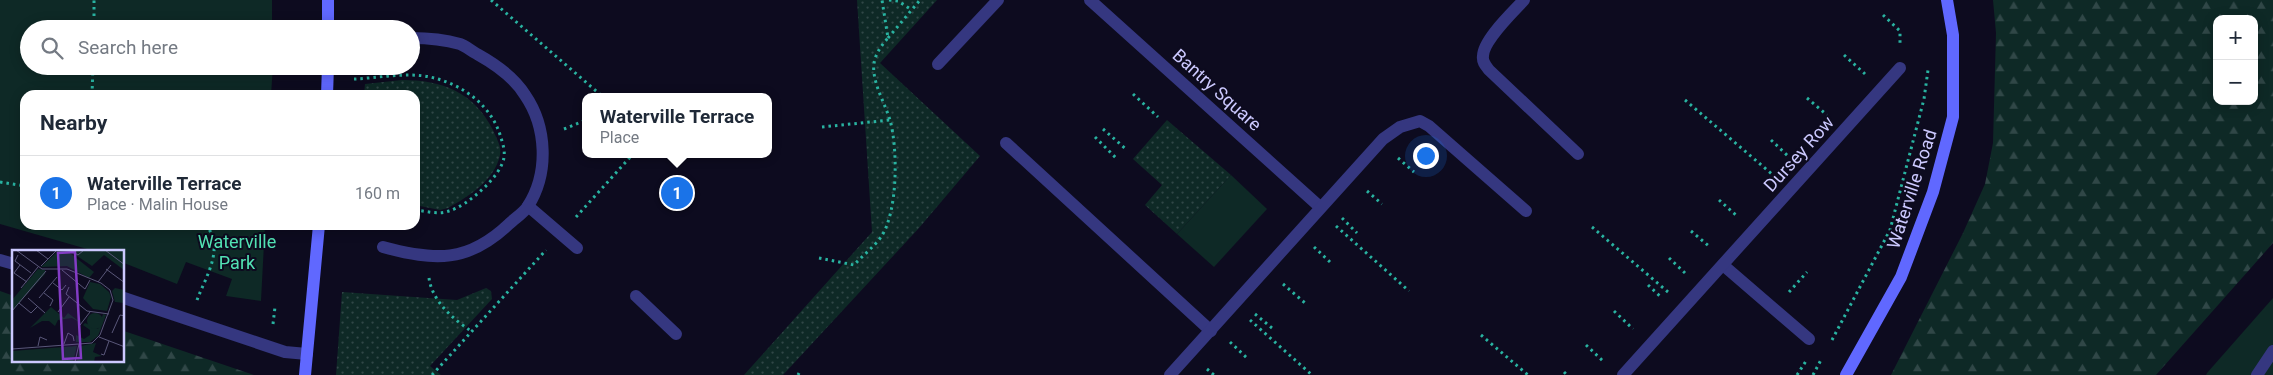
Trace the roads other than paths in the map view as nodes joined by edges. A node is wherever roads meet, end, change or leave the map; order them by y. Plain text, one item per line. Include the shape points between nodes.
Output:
1 (328, 0) edge
2 (998, 0) edge
3 (1090, 0) edge
4 (1524, 0) edge
5 (1947, 0) edge
6 (328, 20) edge
7 (420, 39) edge
8 (938, 64) dead end
9 (1900, 68) road end
10 (328, 75) edge
11 (327, 90) edge
12 (1006, 143) dead end
13 (1578, 154) dead end
14 (528, 206) junction
15 (1320, 207) junction
16 (1526, 211) dead end
17 (319, 230) edge
18 (383, 247) dead end
19 (577, 248) dead end
20 (1724, 264) junction
21 (636, 296) dead end
22 (125, 298) edge
23 (1212, 331) junction
24 (676, 334) dead end
25 (1809, 339) dead end
26 (2273, 351) edge
27 (307, 354) junction
28 (305, 375) edge
29 (1170, 375) edge
30 (1623, 375) edge
31 (1846, 375) edge
32 (2257, 375) edge

1 - 6 street
2 - 8 street
3 - 15 street, Bantry Square
4 - 13 street via 1486,44 1483,62
5 - 31 street, Waterville Road via 1953,35 1953,117 1933,192 1901,277
7 - 14 street via 460,44 490,61 516,82 526,96 544,142 542,175
9 - 20 street, Dursey Row
10 - 11 street
12 - 23 street
14 - 18 street via 491,241 471,251 440,257
14 - 19 street
15 - 16 street via 1383,139 1400,127 1420,121
15 - 23 street
17 - 27 street
20 - 25 street
20 - 30 street, Dursey Row
21 - 24 street
22 - 27 street via 285,352
23 - 29 street
26 - 32 street
27 - 28 street

